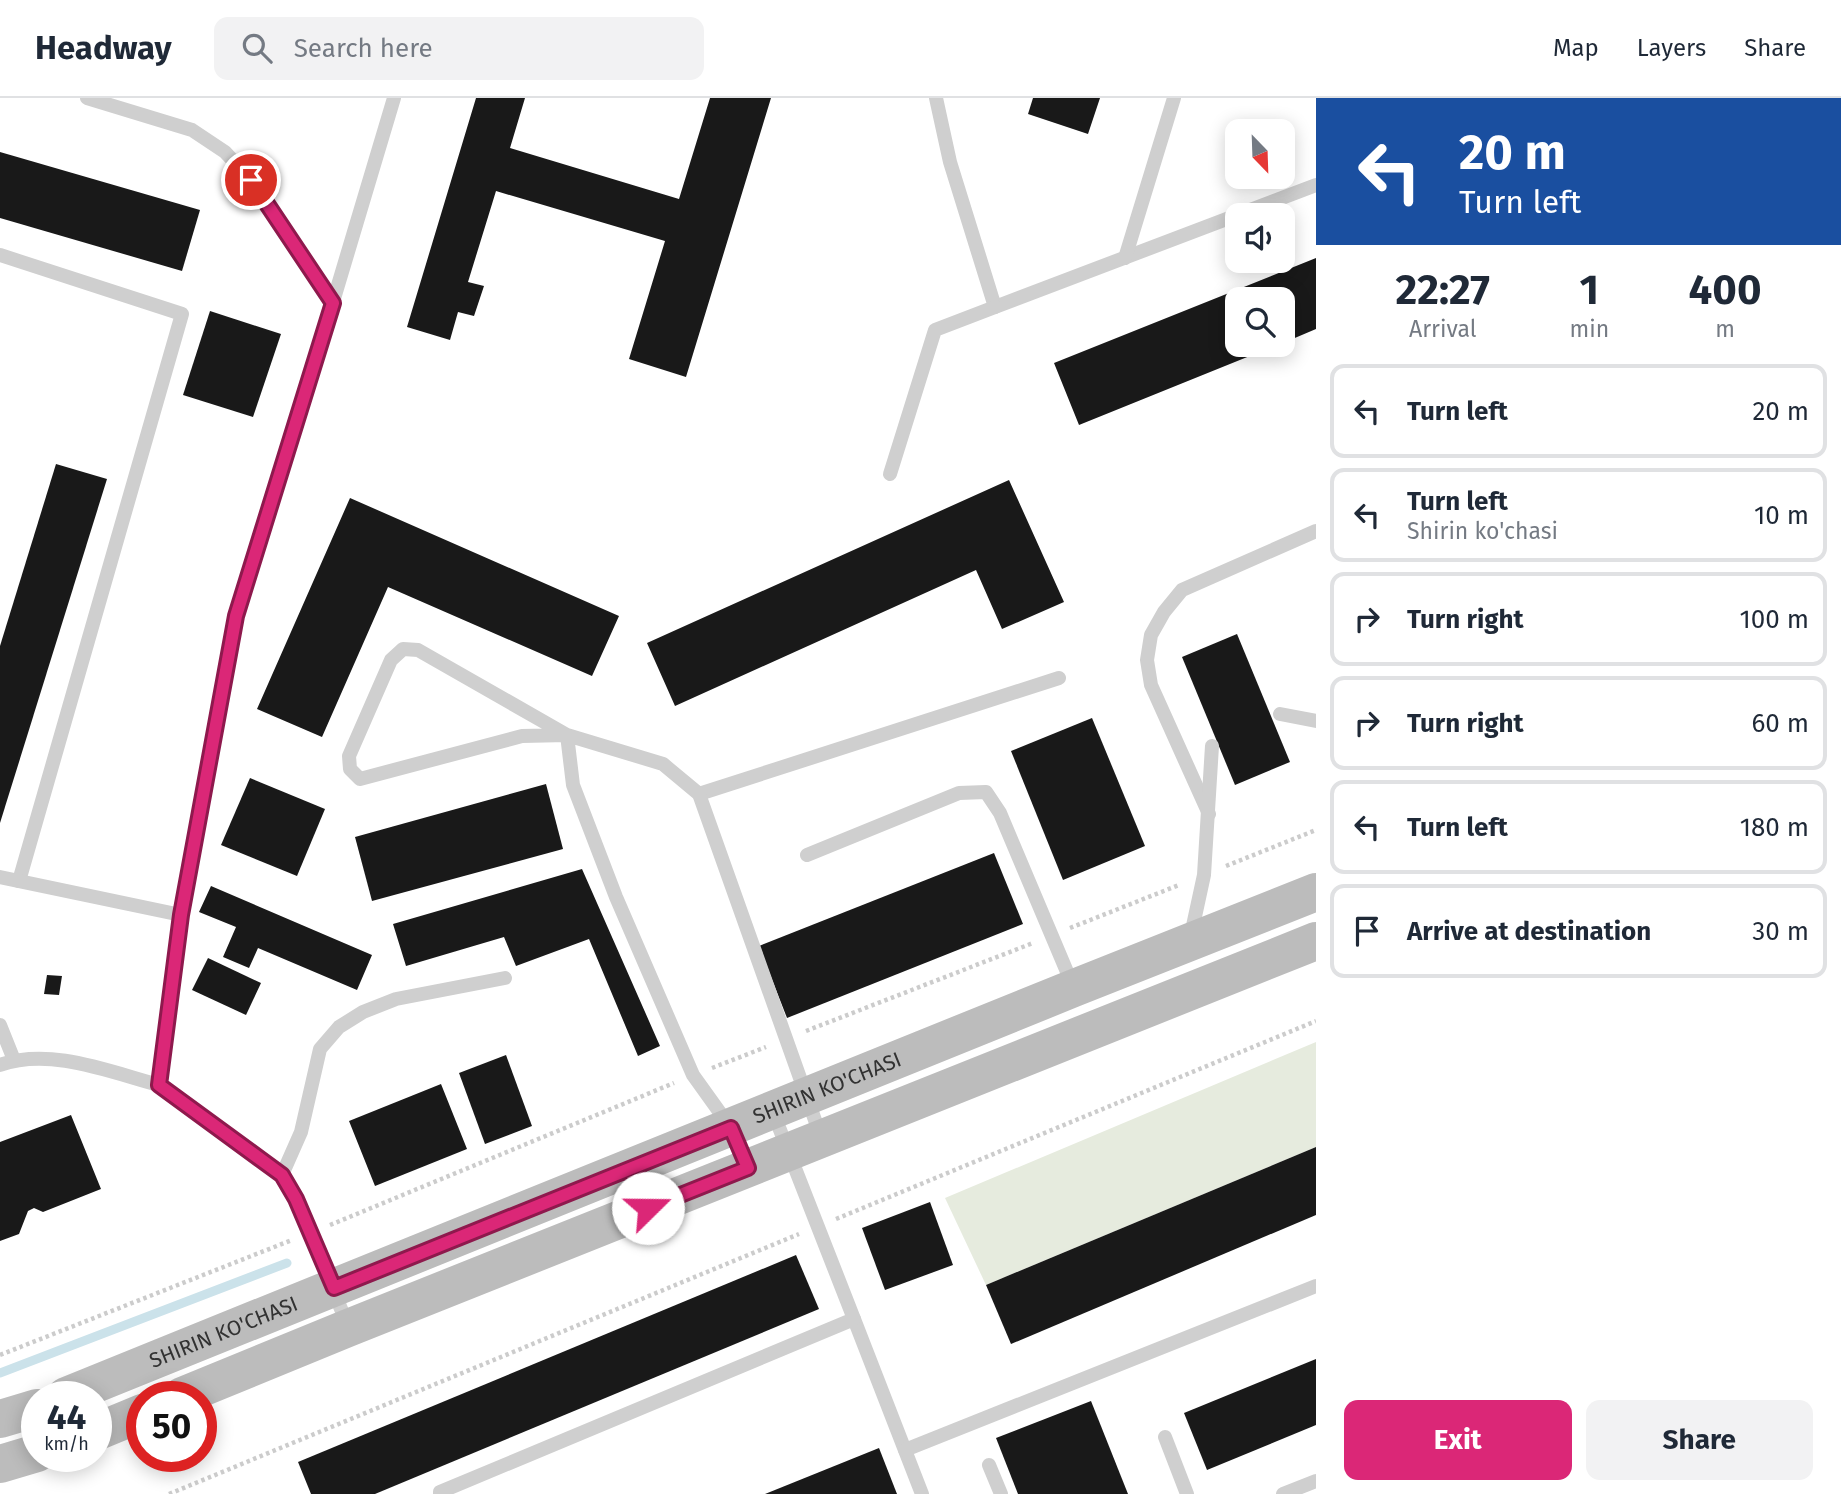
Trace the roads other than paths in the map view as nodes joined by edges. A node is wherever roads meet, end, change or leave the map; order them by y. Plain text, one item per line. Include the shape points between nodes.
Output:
1 (87, 98) edge
2 (394, 98) edge
3 (936, 98) edge
4 (1174, 98) edge
5 (1316, 185) edge
6 (0, 255) edge
7 (1125, 258) junction
8 (333, 303) junction
9 (995, 307) junction
10 (890, 474) dead end
11 (1316, 531) edge
12 (1059, 678) dead end
13 (1280, 714) dead end
14 (1316, 721) edge
15 (567, 735) junction
16 (1212, 746) dead end
17 (699, 794) junction
18 (1209, 814) junction
19 (807, 855) dead end
20 (0, 877) edge
21 (19, 881) junction
22 (1316, 892) edge
23 (181, 915) junction
24 (1316, 941) edge
25 (1190, 943) junction
26 (505, 978) dead end
27 (1074, 988) junction
28 (0, 1025) edge
29 (7, 1063) edge
30 (159, 1085) junction
31 (789, 1104) junction
32 (731, 1128) junction
33 (805, 1145) junction
34 (748, 1168) junction
35 (282, 1175) junction
36 (1316, 1286) edge
37 (334, 1288) junction
38 (854, 1320) junction
39 (348, 1328) junction
40 (103, 1381) edge
41 (217, 1382) edge
42 (21, 1413) edge
43 (0, 1419) edge
44 (1165, 1437) dead end
45 (905, 1450) junction
46 (21, 1458) edge
47 (0, 1464) edge
48 (989, 1465) dead end
49 (1316, 1481) edge
50 (440, 1494) edge
51 (922, 1494) edge
52 (1001, 1494) edge
53 (1187, 1494) edge
54 (1283, 1494) edge

1 - 8 lane via 192,130 225,152 251,180
2 - 8 lane
3 - 9 lane via 950,162
4 - 7 lane
5 - 7 lane
6 - 21 lane via 182,314
7 - 9 lane
8 - 23 lane via 236,616
9 - 10 lane via 935,330
11 - 18 lane via 1182,590 1151,635 1147,660 1151,685
12 - 17 lane
13 - 14 lane
15 - 15 lane via 418,650 403,649 391,660 349,756 350,769 360,779 523,736
15 - 17 lane via 663,764
15 - 32 lane via 573,786 616,897 693,1075
16 - 18 lane
17 - 31 lane via 786,1040
18 - 25 lane via 1204,875
19 - 27 lane via 959,793 986,792 1000,813
20 - 21 lane
21 - 23 lane
22 - 25 main road, SHIRIN KO'CHASI
23 - 30 lane
24 - 33 main road, SHIRIN KO'CHASI
25 - 27 main road, SHIRIN KO'CHASI
26 - 35 lane via 396,999 339,1027 320,1049 301,1132
27 - 31 main road, SHIRIN KO'CHASI
28 - 29 lane
29 - 30 lane via 60,1059
30 - 35 lane
31 - 32 main road, SHIRIN KO'CHASI
31 - 33 lane
31 - 33 lane
32 - 34 lane
32 - 37 main road, SHIRIN KO'CHASI
33 - 34 main road, SHIRIN KO'CHASI
33 - 38 lane via 818,1227
34 - 39 main road, SHIRIN KO'CHASI
35 - 37 lane
36 - 45 lane
37 - 39 lane
37 - 40 main road, SHIRIN KO'CHASI
38 - 45 lane
38 - 50 lane
39 - 41 main road, SHIRIN KO'CHASI
42 - 43 main road
44 - 53 lane
45 - 51 lane
46 - 47 main road
48 - 52 lane
49 - 54 lane

